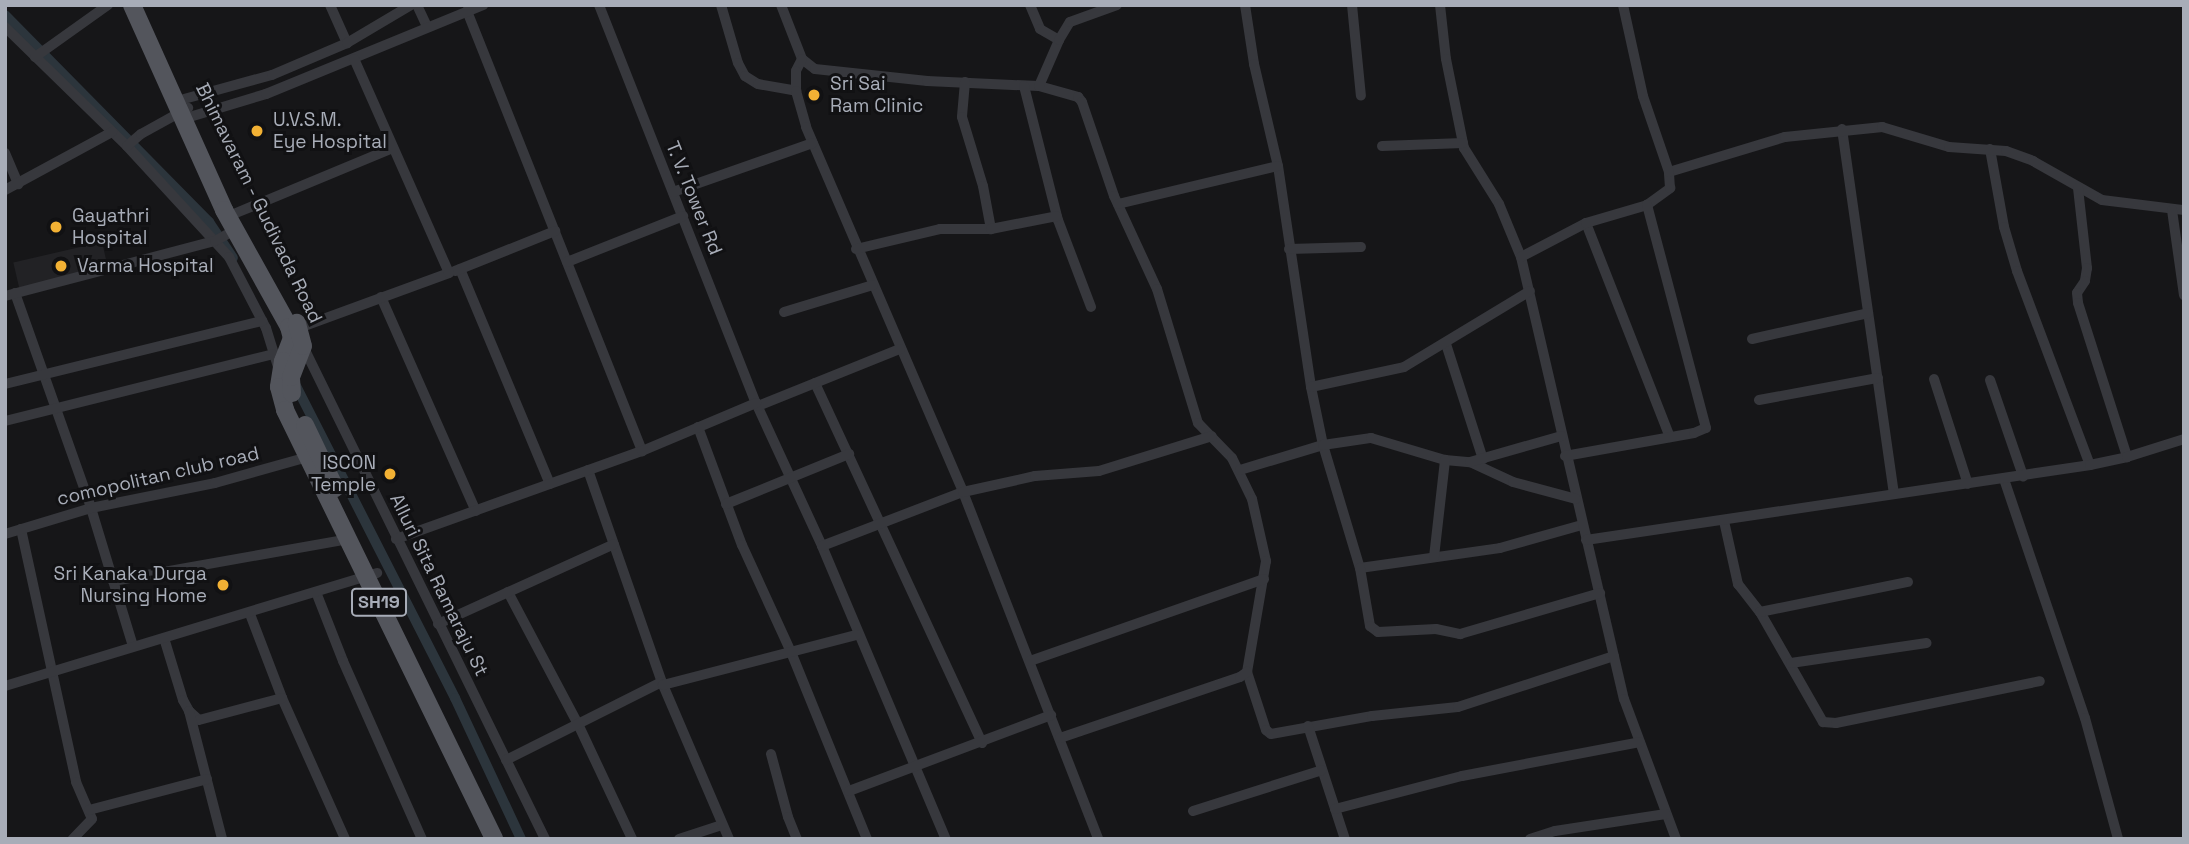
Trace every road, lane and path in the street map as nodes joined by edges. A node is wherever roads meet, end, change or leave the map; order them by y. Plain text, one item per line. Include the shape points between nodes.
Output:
1 (108, 5) edge
2 (132, 5) edge
3 (142, 5) edge
4 (330, 5) edge
5 (411, 5) edge
6 (417, 5) edge
7 (483, 5) edge
8 (599, 5) edge
9 (721, 5) edge
10 (781, 5) edge
11 (1030, 5) edge
12 (1117, 5) edge
13 (1245, 5) edge
14 (1352, 5) edge
15 (1440, 5) edge
16 (1623, 5) edge
17 (467, 11) junction
18 (427, 26) junction
19 (5, 27) edge
20 (18, 40) junction
21 (1059, 40) junction
22 (347, 43) junction
23 (5, 46) edge
24 (36, 56) junction
25 (354, 59) junction
26 (802, 59) junction
27 (965, 82) junction
28 (1024, 86) junction
29 (1039, 86) junction
30 (796, 91) junction
31 (1362, 96) dead end
32 (186, 111) junction
33 (1842, 129) junction
34 (112, 132) junction
35 (813, 143) junction
36 (1463, 143) junction
37 (127, 146) junction
38 (1382, 146) dead end
39 (393, 148) junction
40 (1990, 149) junction
41 (5, 153) edge
42 (1278, 166) junction
43 (1669, 172) junction
44 (18, 184) junction
45 (2078, 188) junction
46 (5, 190) edge
47 (673, 192) junction
48 (1118, 204) junction
49 (1647, 205) junction
50 (2178, 210) edge
51 (682, 216) junction
52 (1057, 216) junction
53 (1586, 223) junction
54 (234, 225) junction
55 (991, 229) junction
56 (555, 231) junction
57 (216, 240) junction
58 (1361, 247) dead end
59 (1289, 248) junction
60 (856, 249) junction
61 (1521, 257) junction
62 (567, 262) junction
63 (460, 269) junction
64 (449, 273) junction
65 (873, 285) junction
66 (1530, 290) junction
67 (10, 294) edge
68 (2184, 295) edge
69 (381, 297) junction
70 (1091, 307) dead end
71 (784, 312) dead end
72 (1868, 313) junction
73 (262, 321) junction
74 (1752, 339) dead end
75 (1446, 344) junction
76 (901, 349) junction
77 (289, 359) junction
78 (43, 376) junction
79 (1878, 378) junction
80 (1934, 379) dead end
81 (1990, 380) dead end
82 (815, 383) junction
83 (5, 384) edge
84 (1311, 387) junction
85 (1759, 400) dead end
86 (757, 404) junction
87 (54, 408) junction
88 (5, 421) edge
89 (698, 427) junction
90 (1212, 436) junction
91 (1561, 436) junction
92 (1670, 437) junction
93 (2184, 439) edge
94 (1324, 445) junction
95 (642, 451) junction
96 (849, 454) junction
97 (314, 455) junction
98 (1566, 456) junction
99 (2127, 457) junction
100 (1483, 459) junction
101 (1445, 460) junction
102 (1470, 462) junction
103 (2090, 465) junction
104 (588, 470) junction
105 (1240, 470) junction
106 (2023, 476) junction
107 (791, 480) junction
108 (2004, 480) junction
109 (550, 484) junction
110 (1968, 484) junction
111 (963, 492) junction
112 (1894, 493) junction
113 (1576, 499) junction
114 (726, 504) junction
115 (91, 508) junction
116 (476, 511) junction
117 (1724, 521) junction
118 (882, 523) junction
119 (1582, 525) junction
120 (21, 529) junction
121 (5, 534) edge
122 (348, 539) junction
123 (396, 539) junction
124 (1586, 540) junction
125 (614, 544) junction
126 (822, 546) junction
127 (1434, 557) junction
128 (1360, 569) junction
129 (372, 575) junction
130 (1264, 579) junction
131 (113, 581) junction
132 (1908, 582) dead end
133 (316, 592) junction
134 (508, 592) junction
135 (1600, 593) junction
136 (1760, 612) junction
137 (250, 614) junction
138 (438, 624) junction
139 (857, 635) junction
140 (164, 638) junction
141 (1927, 643) dead end
142 (133, 646) junction
143 (791, 652) junction
144 (1614, 656) junction
145 (1030, 661) junction
146 (1791, 663) junction
147 (1247, 671) junction
148 (52, 673) junction
149 (2040, 681) dead end
150 (662, 684) junction
151 (5, 686) edge
152 (282, 698) junction
153 (189, 711) junction
154 (1051, 715) junction
155 (578, 724) junction
156 (1308, 726) junction
157 (1060, 738) junction
158 (1640, 742) junction
159 (982, 743) junction
160 (771, 754) dead end
161 (506, 760) junction
162 (915, 769) junction
163 (1322, 770) junction
164 (207, 779) junction
165 (849, 791) junction
166 (1335, 809) junction
167 (89, 810) junction
168 (1193, 811) dead end
169 (1667, 814) junction
170 (722, 825) junction
171 (1557, 835) edge
172 (500, 838) edge
173 (73, 839) edge
174 (222, 839) edge
175 (345, 839) edge
176 (422, 839) edge
177 (545, 839) edge
178 (632, 839) edge
179 (679, 839) edge
180 (729, 839) edge
181 (797, 839) edge
182 (867, 839) edge
183 (946, 839) edge
184 (1098, 839) edge
185 (1345, 839) edge
186 (1530, 839) edge
187 (1676, 839) edge
188 (2118, 839) edge

1 - 24 street
2 - 32 main road, Bhimavaram - Gudivada Road / SH19
3 - 32 main road, Bhimavaram - Gudivada Road / SH19
4 - 22 street
5 - 22 street
6 - 18 street
7 - 17 street
8 - 47 street, T. V. Tower Rd
9 - 30 street via 746,76 758,84
10 - 26 street
11 - 21 street via 1040,29
12 - 21 street via 1070,22
13 - 42 street
14 - 31 street
15 - 36 street
16 - 43 street via 1643,96
17 - 18 street
17 - 56 street
18 - 25 street
19 - 20 street, Alluri Sita Ramaraju St
20 - 23 street
20 - 24 street, Alluri Sita Ramaraju St
21 - 29 street
22 - 32 street
24 - 34 street, Alluri Sita Ramaraju St
25 - 32 street via 266,94
25 - 39 street
26 - 27 street via 815,69 841,73
26 - 30 street via 796,71
27 - 28 street
27 - 55 street via 962,117
28 - 29 street
28 - 52 street
29 - 48 street via 1082,102
30 - 35 street
32 - 37 street
32 - 54 main road, Bhimavaram - Gudivada Road / SH19
33 - 40 street via 1895,129 1949,147
33 - 43 street via 1785,137
33 - 72 street
34 - 37 street, Alluri Sita Ramaraju St
34 - 44 street
35 - 47 street
35 - 60 street
36 - 38 street
36 - 61 street via 1474,169 1499,204
37 - 57 street, Alluri Sita Ramaraju St
39 - 54 street
39 - 64 street
40 - 45 street via 2033,161
40 - 103 street via 2017,271
41 - 44 street
42 - 48 street
42 - 59 street
43 - 49 street via 1670,188
44 - 46 street
45 - 50 street via 2102,200
45 - 99 street via 2087,268 2078,303
47 - 51 street, T. V. Tower Rd
48 - 90 street via 1157,289 1198,423
49 - 53 street
49 - 92 street via 1706,428
50 - 68 street
51 - 62 street
51 - 86 street, T. V. Tower Rd
52 - 55 street
52 - 70 street
53 - 61 street
53 - 92 street
54 - 57 street
54 - 77 main road, Bhimavaram - Gudivada Road / SH19
55 - 60 street via 940,229
56 - 62 street
56 - 63 street
57 - 67 street
57 - 73 street, Alluri Sita Ramaraju St
58 - 59 street
59 - 84 street
60 - 65 street
61 - 66 street
62 - 95 street
63 - 64 street
63 - 109 street
64 - 69 street
65 - 71 street
65 - 76 street
66 - 75 street
66 - 91 street
67 - 78 street
69 - 77 street
69 - 116 street
72 - 74 street
72 - 79 street
73 - 77 street, Alluri Sita Ramaraju St
73 - 78 street
75 - 84 street via 1404,368
75 - 100 street
76 - 82 street
76 - 111 street
77 - 87 street
77 - 97 main road, SH19
77 - 123 street, Alluri Sita Ramaraju St
78 - 83 street
78 - 87 street
79 - 85 street
79 - 112 street
80 - 110 street
81 - 106 street
82 - 86 street
82 - 96 street
84 - 94 street
86 - 89 street
86 - 107 street, T. V. Tower Rd
87 - 88 street
87 - 115 street
89 - 95 street
89 - 114 street
90 - 105 street
90 - 111 street via 1099,471 1035,476
91 - 98 street
91 - 100 street
92 - 98 street
93 - 99 street
94 - 101 street via 1371,438
94 - 105 street
94 - 128 street
95 - 104 street
96 - 107 street
96 - 118 street
97 - 115 street, comopolitan club road via 215,483
97 - 122 main road, SH19
97 - 129 main road, SH19
98 - 113 street
99 - 103 street
100 - 102 street
101 - 102 street
101 - 127 street
102 - 113 street via 1513,482
103 - 106 street
104 - 109 street
104 - 125 street
105 - 130 street via 1255,511 1266,561
106 - 108 street
107 - 114 street
107 - 126 street, T. V. Tower Rd
108 - 110 street
108 - 188 street via 2085,718
109 - 116 street
110 - 112 street
111 - 118 street
111 - 145 street
112 - 117 street
113 - 119 street
114 - 143 street
115 - 120 street, comopolitan club road
115 - 131 street
116 - 123 street
117 - 124 street
117 - 136 street via 1738,584
118 - 126 street
118 - 159 street
119 - 124 street
119 - 127 street via 1500,548
120 - 121 street, comopolitan club road
120 - 148 street
122 - 129 main road, SH19
122 - 131 street
123 - 138 street, Alluri Sita Ramaraju St
124 - 135 street
125 - 134 street
125 - 150 street
126 - 139 street, T. V. Tower Rd
127 - 128 street
128 - 135 street via 1370,626 1378,632 1436,629 1460,634
129 - 133 street
129 - 172 main road, SH19
130 - 145 street
130 - 147 street
131 - 142 street
132 - 136 street
133 - 137 street
133 - 176 street
134 - 138 street
134 - 155 street
135 - 144 street
136 - 146 street
137 - 140 street
137 - 152 street
138 - 161 street, Alluri Sita Ramaraju St
139 - 143 street
139 - 162 street, T. V. Tower Rd
140 - 142 street
140 - 153 street
141 - 146 street
142 - 148 street
143 - 150 street
143 - 165 street
144 - 156 street via 1458,707
144 - 158 street
145 - 154 street
146 - 149 street via 1817,714 1824,722 1836,723
147 - 156 street via 1266,730 1271,734
147 - 157 street via 1241,677
148 - 151 street
148 - 167 street via 80,796
150 - 155 street
150 - 170 street
152 - 153 street via 204,721
152 - 175 street
153 - 164 street
154 - 157 street
154 - 159 street
155 - 161 street
155 - 178 street
156 - 163 street
157 - 184 street
158 - 166 street via 1462,776
158 - 169 street
159 - 162 street
160 - 181 street
161 - 177 street, Alluri Sita Ramaraju St
162 - 165 street
162 - 183 street, T. V. Tower Rd
163 - 166 street
163 - 168 street
164 - 167 street
164 - 174 street
165 - 182 street
166 - 185 street
167 - 173 street via 92,819
169 - 171 street
169 - 187 street
170 - 179 street
170 - 180 street
171 - 186 street

